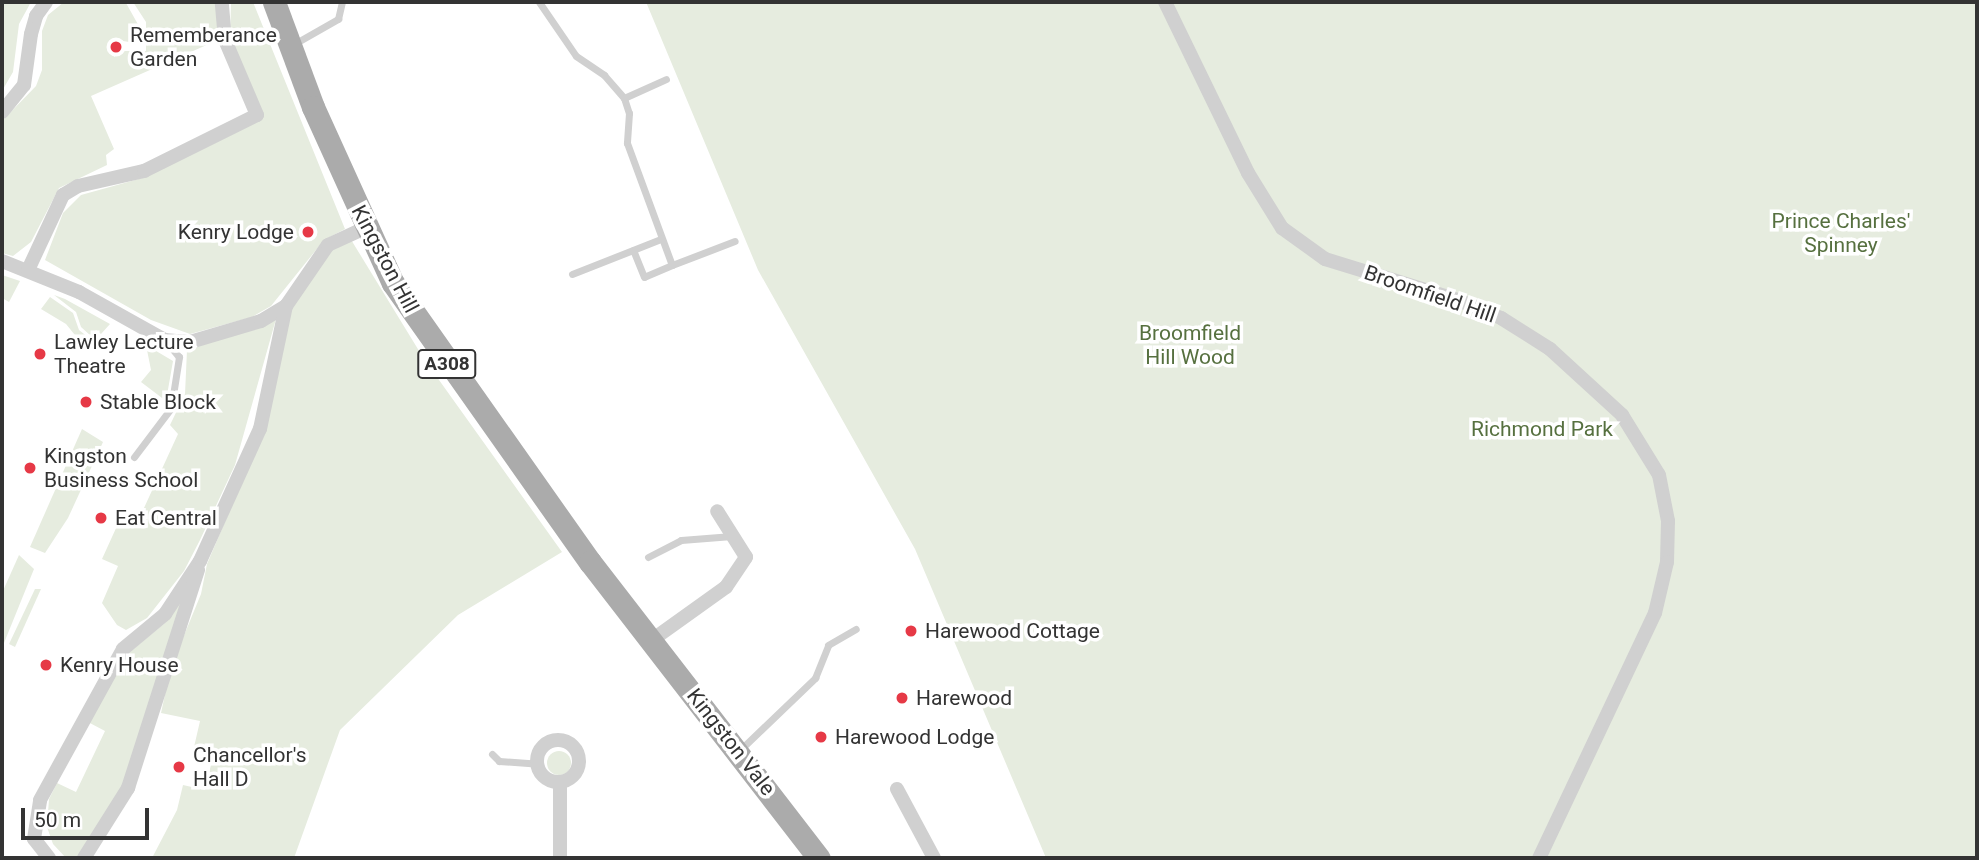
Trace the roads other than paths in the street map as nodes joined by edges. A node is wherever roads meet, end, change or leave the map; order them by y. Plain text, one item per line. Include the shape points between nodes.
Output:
1 (46, 2) edge
2 (222, 2) edge
3 (274, 2) edge
4 (342, 2) edge
5 (539, 2) edge
6 (1165, 2) edge
7 (290, 45) junction
8 (666, 79) dead end
9 (624, 98) junction
10 (2, 112) edge
11 (365, 228) junction
12 (662, 239) junction
13 (735, 241) dead end
14 (633, 250) junction
15 (2, 261) edge
16 (672, 265) junction
17 (28, 270) junction
18 (572, 274) dead end
19 (285, 306) junction
20 (165, 340) junction
21 (134, 457) dead end
22 (717, 510) dead end
23 (733, 536) junction
24 (648, 557) dead end
25 (200, 561) junction
26 (856, 629) dead end
27 (647, 634) junction
28 (738, 752) junction
29 (492, 754) dead end
30 (538, 764) junction
31 (559, 782) junction
32 (897, 789) dead end
33 (49, 858) edge
34 (85, 858) edge
35 (560, 858) edge
36 (819, 858) edge
37 (934, 858) edge
38 (1539, 858) edge

1 - 10 street via 30,34 24,85
2 - 17 street via 225,40 257,115 144,171 78,186 63,195
3 - 7 main road, Kingston Hill / A308
4 - 7 lane via 338,19
5 - 9 lane via 576,56 604,75
6 - 38 street, Broomfield Hill via 1268,212 1296,240 1325,259 1501,318 1550,349 1622,415 1659,475 1668,521 1667,562 1655,613
7 - 11 main road, Kingston Hill / A308
8 - 9 lane
9 - 12 lane via 629,113 627,143
11 - 19 street via 328,245
11 - 27 main road, Kingston Hill / A308 via 393,283 452,371
12 - 14 lane
12 - 16 lane
13 - 16 lane
14 - 16 lane via 644,277
14 - 18 lane
15 - 17 street
17 - 20 street via 79,292
19 - 20 street via 261,321 190,342
19 - 25 street via 260,429
20 - 21 lane via 179,357 171,408
22 - 23 street
23 - 24 lane via 681,540
23 - 27 street via 746,557 726,587
25 - 33 street via 165,614 122,649 77,726 38,806 34,839
25 - 34 street via 194,594 167,662 128,788
26 - 28 lane via 828,645 815,678
27 - 28 main road, Kingston Vale / A308
28 - 36 main road, Kingston Vale / A308
29 - 30 lane via 499,761
30 - 31 street via 546,778
30 - 31 street via 540,750 551,741 574,747 579,760 576,772
31 - 35 street
32 - 37 street

